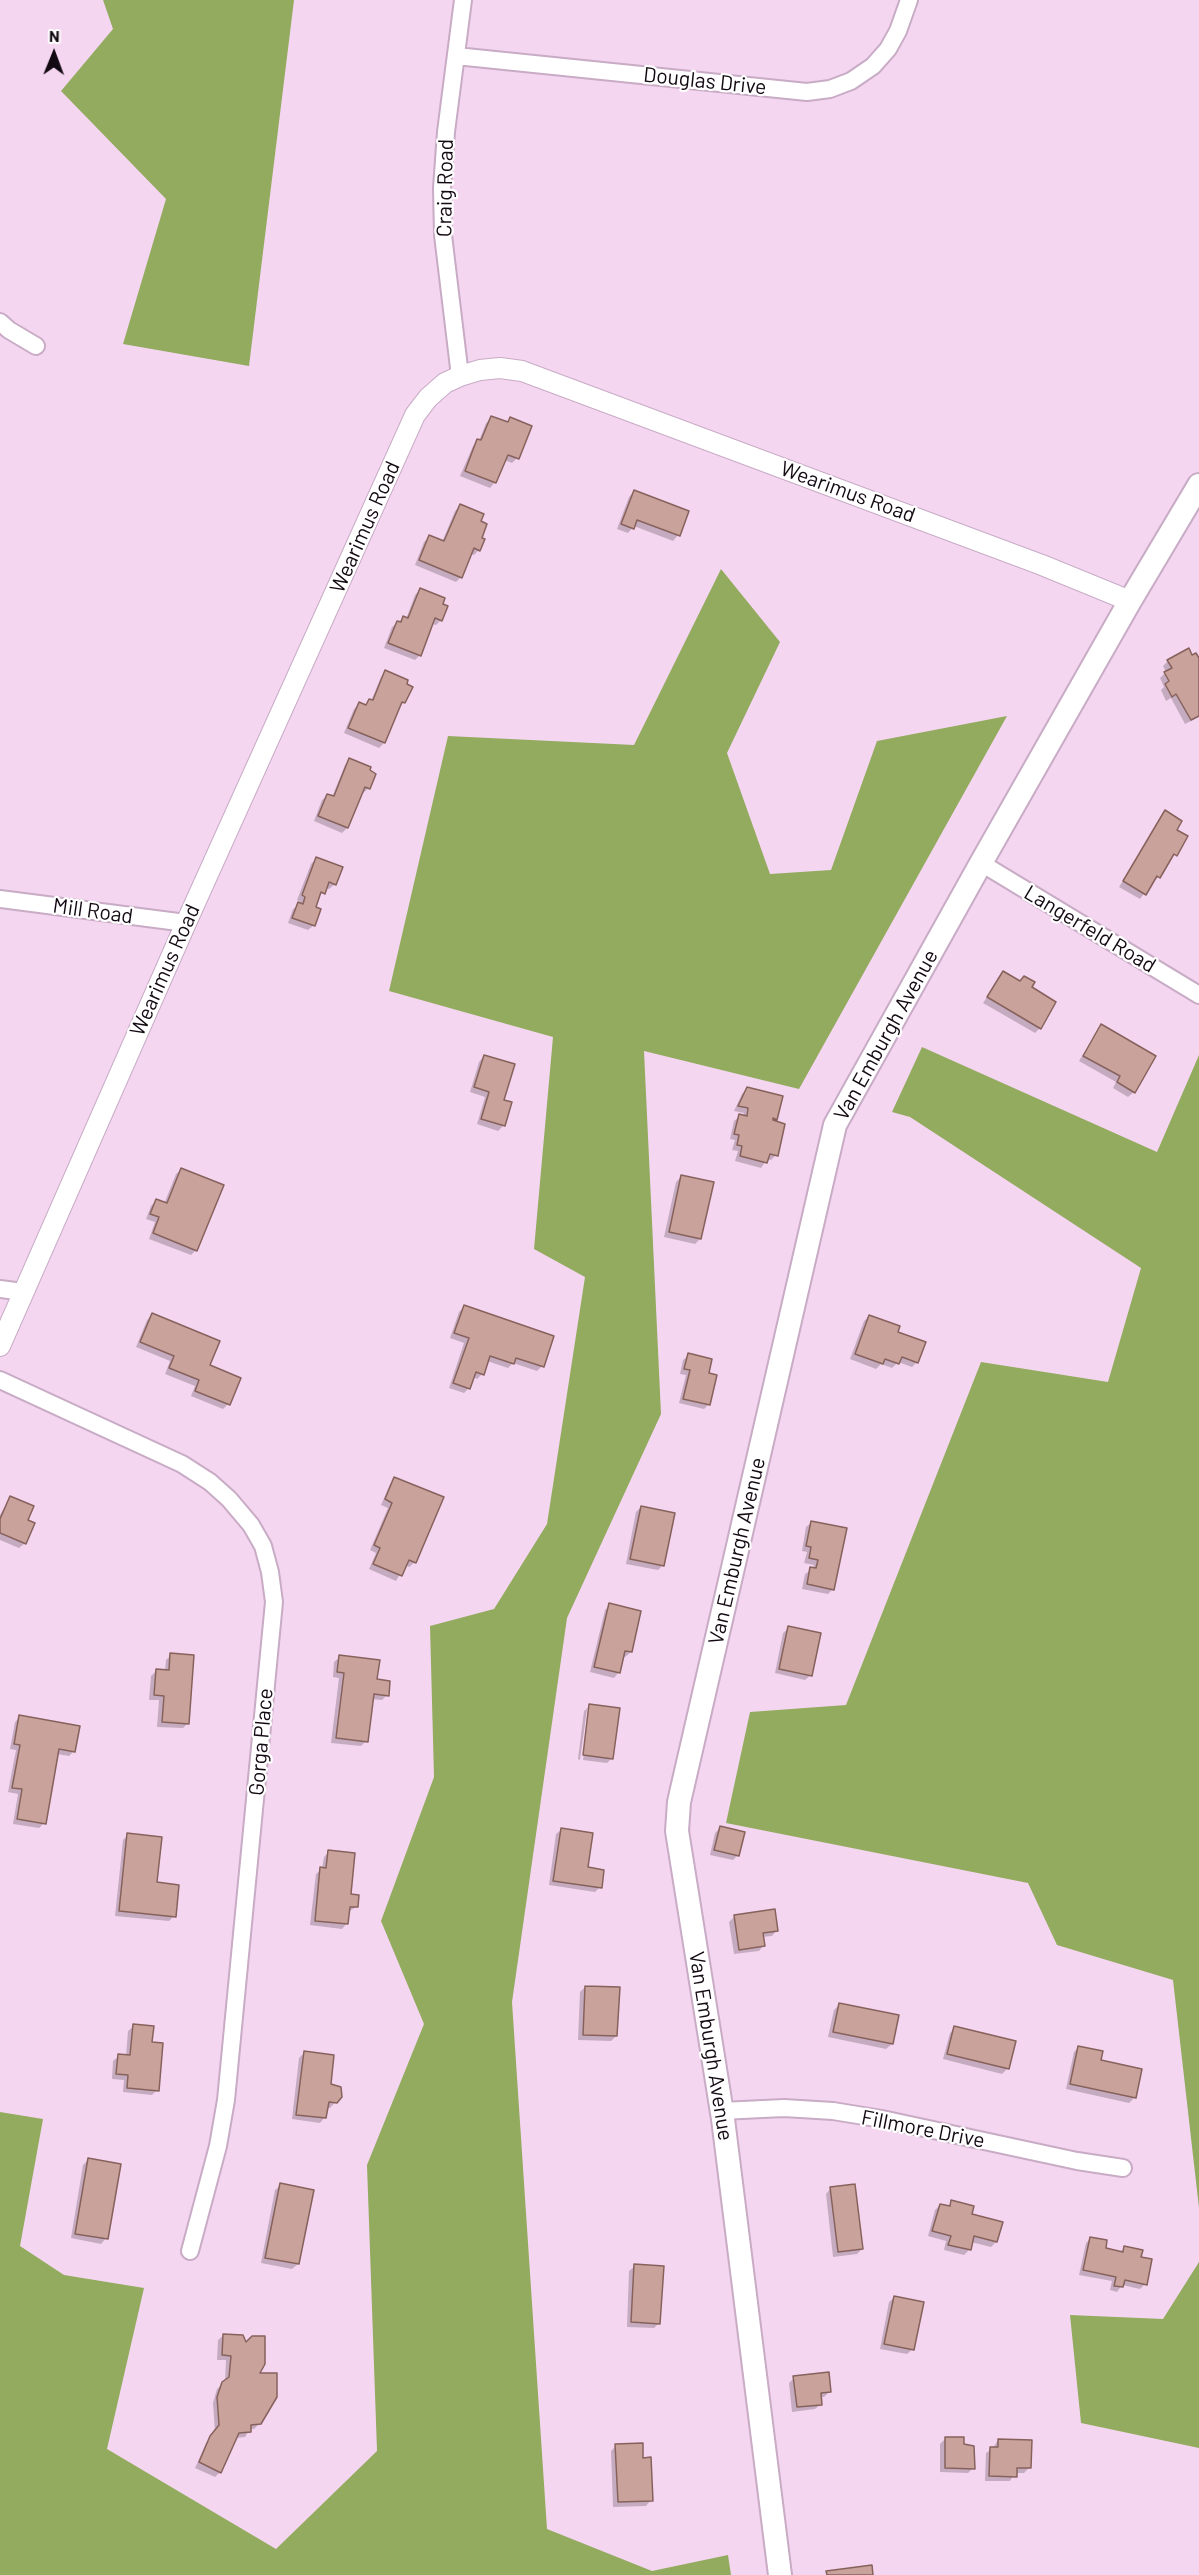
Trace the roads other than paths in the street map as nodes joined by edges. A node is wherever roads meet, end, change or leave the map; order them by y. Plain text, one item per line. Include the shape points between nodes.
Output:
1 (463, 0) edge
2 (909, 0) edge
3 (456, 56) junction
4 (0, 322) edge
5 (36, 346) dead end
6 (460, 376) junction
7 (1199, 485) edge
8 (1130, 601) junction
9 (981, 863) junction
10 (0, 899) edge
11 (186, 923) junction
12 (1199, 994) edge
13 (0, 1289) edge
14 (23, 1293) junction
15 (0, 1346) edge
16 (0, 1380) edge
17 (721, 2111) junction
18 (1123, 2168) dead end
19 (190, 2251) dead end
20 (780, 2575) edge

1 - 3 street, Craig Road
2 - 3 street, Douglas Drive via 898,31 873,66 851,81 807,92
3 - 6 street, Craig Road via 442,188 443,235
4 - 5 street
6 - 8 street, Wearimus Road via 500,368 522,371 1042,564
6 - 11 street, Wearimus Road via 445,383 415,415
7 - 8 main road, Van Emburgh Avenue
8 - 9 main road, Van Emburgh Avenue
9 - 12 street, Langerfeld Road
9 - 17 main road, Van Emburgh Avenue via 835,1125 679,1802 677,1831
10 - 11 street, Mill Road
11 - 14 street, Wearimus Road
13 - 14 street
14 - 15 street, Wearimus Road
16 - 19 street, Gorga Place via 182,1464 210,1482 251,1525 263,1546 270,1572 274,1602 226,2100
17 - 18 street, Fillmore Drive via 833,2111
17 - 20 main road, Van Emburgh Avenue

